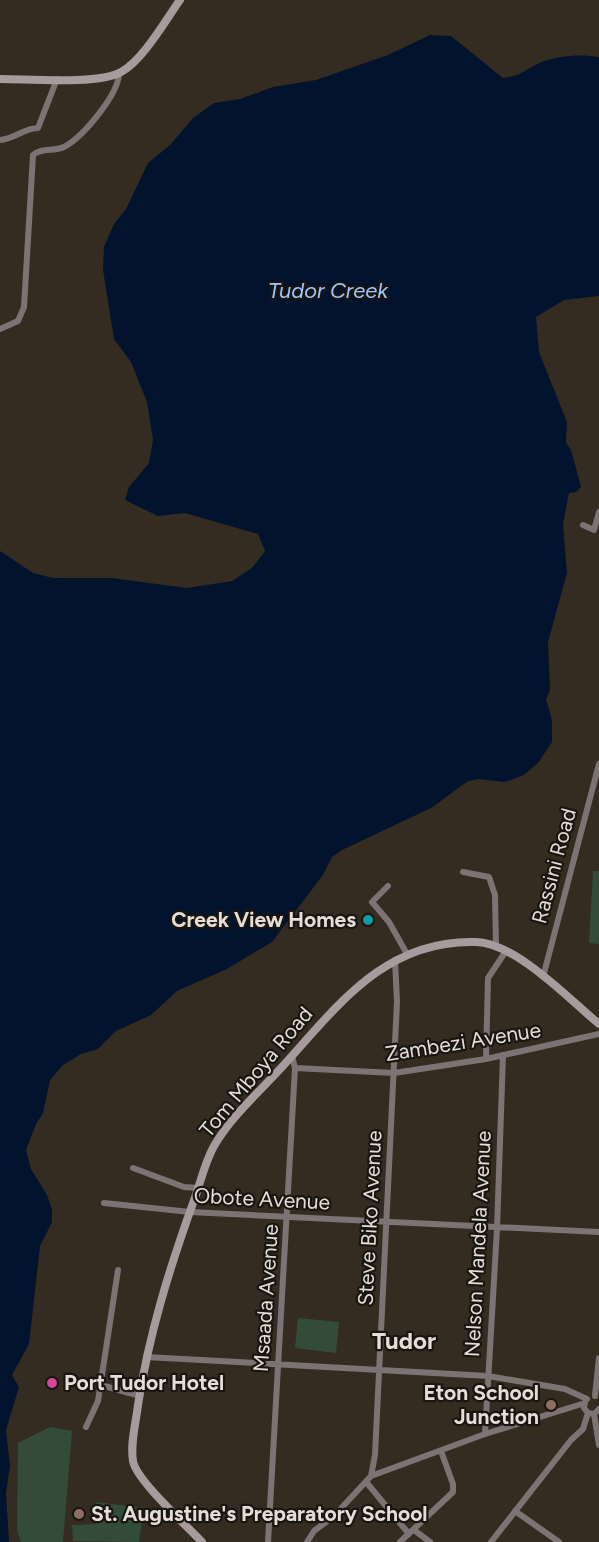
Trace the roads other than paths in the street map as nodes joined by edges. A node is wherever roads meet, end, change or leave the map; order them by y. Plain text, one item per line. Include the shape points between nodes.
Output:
1 (180, 0) edge
2 (119, 73) junction
3 (57, 79) junction
4 (0, 80) edge
5 (0, 140) edge
6 (0, 329) edge
7 (599, 512) edge
8 (584, 525) dead end
9 (599, 764) edge
10 (463, 872) dead end
11 (388, 886) dead end
12 (496, 946) junction
13 (506, 951) junction
14 (407, 954) junction
15 (395, 960) junction
16 (543, 977) junction
17 (599, 1024) edge
18 (599, 1034) edge
19 (503, 1055) junction
20 (292, 1056) junction
21 (486, 1059) junction
22 (295, 1068) junction
23 (394, 1073) junction
24 (133, 1168) dead end
25 (199, 1188) junction
26 (104, 1203) dead end
27 (190, 1212) junction
28 (287, 1216) junction
29 (387, 1221) junction
30 (497, 1229) junction
31 (599, 1232) edge
32 (118, 1270) dead end
33 (146, 1357) junction
34 (599, 1358) edge
35 (278, 1366) junction
36 (379, 1371) junction
37 (488, 1376) junction
38 (101, 1385) junction
39 (140, 1396) junction
40 (597, 1398) edge
41 (586, 1401) junction
42 (594, 1412) edge
43 (598, 1426) edge
44 (86, 1427) dead end
45 (583, 1429) junction
46 (486, 1434) junction
47 (599, 1445) edge
48 (441, 1451) junction
49 (371, 1476) junction
50 (367, 1483) junction
51 (515, 1511) junction
52 (412, 1532) junction
53 (202, 1542) edge
54 (268, 1542) edge
55 (307, 1542) edge
56 (400, 1542) edge
57 (430, 1542) edge
58 (491, 1542) edge
59 (559, 1542) edge

1 - 2 main road via 137,58
2 - 3 main road via 104,78
2 - 6 street via 118,84 86,128 64,147 33,155 24,307 18,321
3 - 4 main road
3 - 5 street via 38,128 30,127
7 - 8 street via 594,530
9 - 16 street, Rassini Road
10 - 12 street via 489,877 495,895
11 - 14 street via 372,902 390,922
12 - 13 main road, Tom Mboya Road
12 - 14 main road, Tom Mboya Road via 476,942 450,944
13 - 16 main road, Tom Mboya Road
13 - 21 street via 488,978
14 - 15 main road, Tom Mboya Road
15 - 20 main road, Tom Mboya Road via 321,1022
15 - 23 street, Steve Biko Avenue
16 - 17 main road, Tom Mboya Road
18 - 19 street, Zambezi Avenue
19 - 21 street, Zambezi Avenue
19 - 30 street, Nelson Mandela Avenue
20 - 22 street, Msaada Avenue
20 - 25 main road, Tom Mboya Road via 215,1144
21 - 23 street, Zambezi Avenue
22 - 23 street, Zambezi Avenue
22 - 28 street, Msaada Avenue
23 - 29 street, Steve Biko Avenue
24 - 25 street via 184,1187
25 - 27 main road, Tom Mboya Road
26 - 27 street, Obote Avenue
27 - 28 street, Obote Avenue
27 - 33 main road, Tom Mboya Road via 161,1294
28 - 29 street, Obote Avenue
28 - 35 street, Msaada Avenue
29 - 30 street, Obote Avenue
29 - 36 street, Steve Biko Avenue
30 - 31 street, Obote Avenue
30 - 37 street, Nelson Mandela Avenue
32 - 38 street
33 - 35 street
33 - 39 main road, Tom Mboya Road
34 - 40 street
35 - 36 street
35 - 54 street, Msaada Avenue
36 - 37 street
36 - 49 street, Steve Biko Avenue
37 - 41 street via 565,1389
37 - 46 street, Nelson Mandela Avenue
38 - 39 street
38 - 44 street via 96,1408
39 - 53 main road, Tom Mboya Road via 134,1464 150,1488
40 - 41 street
41 - 42 street via 584,1408
41 - 46 street
42 - 43 street
42 - 45 street
43 - 45 street
43 - 47 street
45 - 51 street
46 - 48 street
48 - 49 street
48 - 52 street via 454,1491
49 - 50 street
50 - 52 street
50 - 55 street
51 - 58 street
51 - 59 street
52 - 56 street
52 - 57 street

